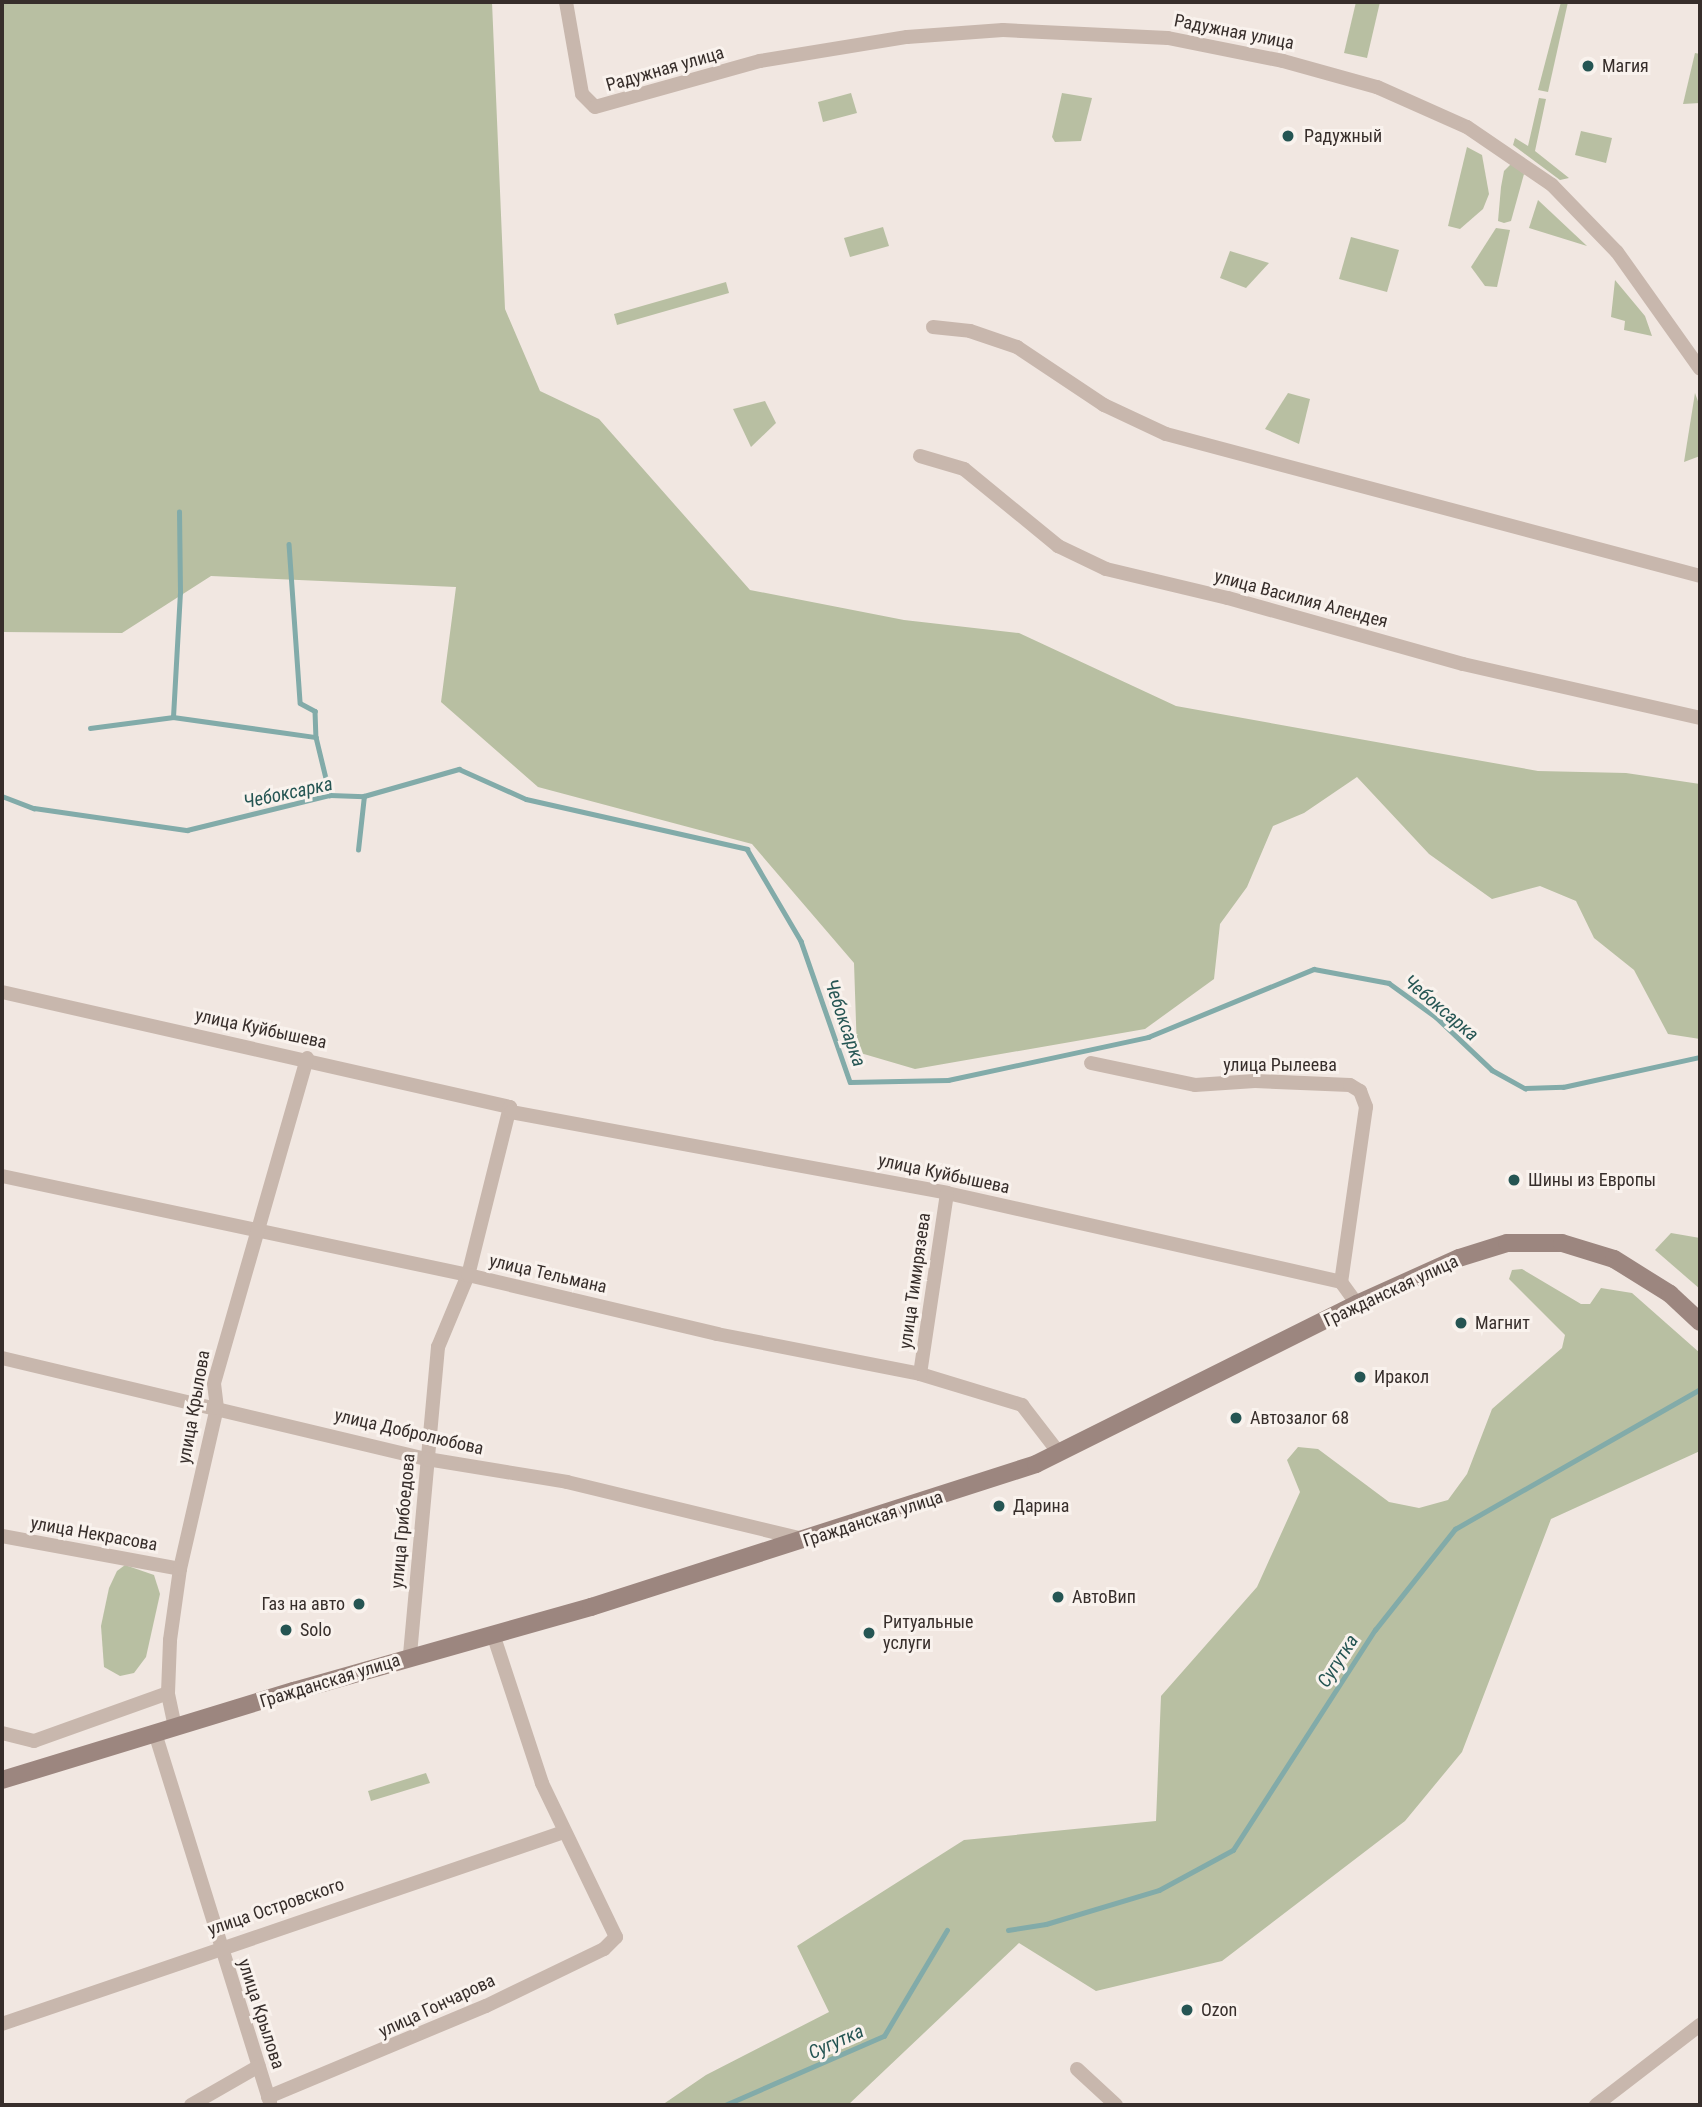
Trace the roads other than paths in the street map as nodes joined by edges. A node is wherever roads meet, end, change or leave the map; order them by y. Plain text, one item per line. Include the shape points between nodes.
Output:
1 (566, 2) edge
2 (933, 327) dead end
3 (1700, 369) edge
4 (920, 456) dead end
5 (1700, 576) edge
6 (1700, 718) edge
7 (2, 992) edge
8 (307, 1058) junction
9 (1091, 1063) dead end
10 (510, 1109) junction
11 (2, 1176) edge
12 (947, 1193) junction
13 (257, 1233) junction
14 (468, 1275) junction
15 (1341, 1283) junction
16 (1357, 1304) junction
17 (1700, 1322) edge
18 (2, 1358) edge
19 (920, 1374) junction
20 (217, 1408) junction
21 (1059, 1453) junction
22 (427, 1459) junction
23 (2, 1536) edge
24 (809, 1540) junction
25 (180, 1569) junction
26 (493, 1634) junction
27 (410, 1657) junction
28 (167, 1693) junction
29 (175, 1727) junction
30 (2, 1732) edge
31 (155, 1733) junction
32 (2, 1780) edge
33 (565, 1832) junction
34 (219, 1948) junction
35 (2, 2024) edge
36 (1700, 2025) edge
37 (259, 2066) junction
38 (1077, 2069) dead end
39 (269, 2101) edge
40 (191, 2105) edge
41 (1116, 2105) edge
42 (1596, 2105) edge

1 - 3 street, Радужная улица via 582,94 595,107 760,61 907,37 1003,30 1168,38 1283,61 1377,87 1467,127 1552,185 1617,252
2 - 5 street via 970,331 1017,347 1104,405 1167,433
4 - 6 street, улица Василия Алендея via 964,469 1058,546 1106,569 1463,664
7 - 8 street, улица Куйбышева
8 - 10 street, улица Куйбышева
8 - 13 street, улица Крылова
9 - 15 street, улица Рылеева via 1195,1085 1350,1085 1360,1091 1366,1107
10 - 12 street, улица Куйбышева
10 - 14 street, улица Грибоедова
11 - 13 street, улица Тельмана
12 - 15 street, улица Куйбышева
12 - 19 street, улица Тимирязева
13 - 14 street, улица Тельмана
13 - 20 street, улица Крылова via 214,1383
14 - 19 street, улица Тельмана via 716,1334
14 - 22 street, улица Грибоедова via 438,1347
15 - 16 street
16 - 17 main road, Гражданская улица via 1459,1258 1507,1243 1535,1240 1614,1259 1670,1294
16 - 21 main road, Гражданская улица
18 - 20 street, улица Добролюбова
19 - 21 street, улица Тельмана via 1022,1405
20 - 22 street, улица Добролюбова
20 - 25 street, улица Крылова
21 - 24 main road, Гражданская улица
22 - 24 street, улица Добролюбова via 567,1482
22 - 27 street, улица Грибоедова
23 - 25 street, улица Некрасова
24 - 26 main road, Гражданская улица
25 - 28 street, улица Крылова
26 - 27 main road, Гражданская улица
26 - 33 street via 541,1783
27 - 29 main road, Гражданская улица
28 - 29 street, улица Крылова
28 - 30 street via 34,1741
29 - 31 main road, Гражданская улица
31 - 32 main road, Гражданская улица
31 - 34 street, улица Крылова
33 - 34 street, улица Островского
33 - 39 street, улица Гончарова via 615,1937 604,1949
34 - 35 street, улица Островского
34 - 37 street, улица Крылова
36 - 42 street
37 - 39 street, улица Крылова
37 - 40 street
38 - 41 street

